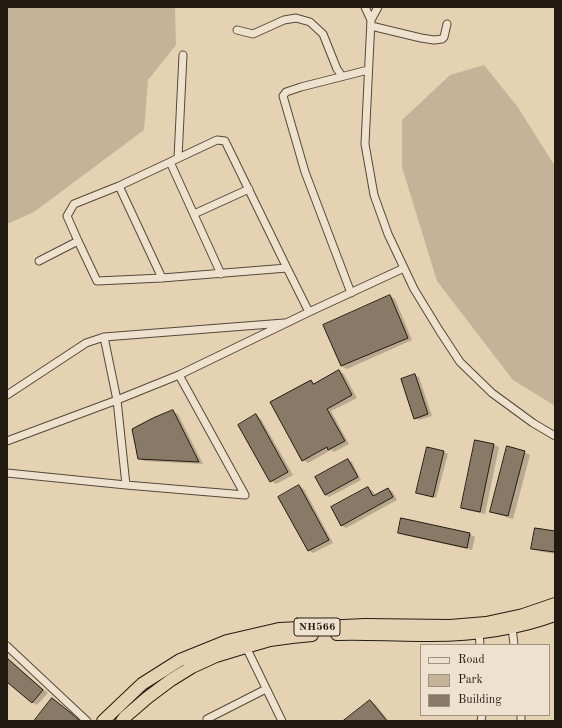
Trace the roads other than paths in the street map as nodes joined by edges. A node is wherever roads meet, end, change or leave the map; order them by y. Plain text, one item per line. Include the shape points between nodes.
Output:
1 (365, 7) edge
2 (378, 7) edge
3 (371, 23) junction
4 (446, 24) dead end
5 (237, 30) dead end
6 (183, 55) dead end
7 (368, 70) junction
8 (342, 76) junction
9 (178, 158) junction
10 (170, 162) junction
11 (119, 186) junction
12 (249, 190) junction
13 (194, 214) junction
14 (78, 241) junction
15 (39, 261) dead end
16 (287, 268) junction
17 (404, 268) junction
18 (221, 274) junction
19 (162, 278) junction
20 (351, 293) junction
21 (309, 312) junction
22 (289, 322) junction
23 (104, 337) junction
24 (179, 375) junction
25 (7, 395) edge
26 (117, 400) junction
27 (555, 436) edge
28 (7, 441) edge
29 (7, 473) edge
30 (126, 485) junction
31 (555, 604) edge
32 (555, 615) edge
33 (512, 628) junction
34 (480, 632) junction
35 (480, 644) edge
36 (514, 644) edge
37 (7, 646) edge
38 (246, 647) junction
39 (266, 689) junction
40 (207, 719) dead end
41 (87, 721) edge
42 (103, 721) edge
43 (122, 721) edge
44 (282, 721) edge

1 - 3 street
2 - 3 street
3 - 4 street via 434,40 444,37
3 - 7 street
5 - 8 street via 253,34 284,20 296,18 310,22 323,34
6 - 9 street
7 - 8 street
7 - 17 street via 365,144 371,181 388,234
8 - 20 street via 286,92 283,96 305,172
9 - 10 street
9 - 12 street via 217,140 226,141
10 - 11 street
10 - 13 street
11 - 14 street via 74,204 67,216
11 - 19 street
12 - 13 street
12 - 16 street
13 - 18 street
14 - 15 street
14 - 19 street via 97,281
16 - 18 street
16 - 21 street
17 - 20 street
17 - 27 street via 414,289 460,362 492,393
18 - 19 street
20 - 21 street
21 - 22 street
22 - 23 street
22 - 24 street
23 - 25 street via 86,343
23 - 26 street
24 - 26 street
24 - 30 street via 245,495
26 - 28 street
26 - 30 street
29 - 30 street
31 - 42 highway, NH566 via 523,615 486,623 450,626 279,628 227,641 180,660 142,684
32 - 33 highway, NH566
33 - 34 highway, NH566
33 - 36 street
34 - 35 street
34 - 38 highway, NH566 via 434,635 292,636
37 - 41 street
38 - 39 street
38 - 43 highway, NH566 via 192,667 147,698
39 - 40 street
39 - 44 street

